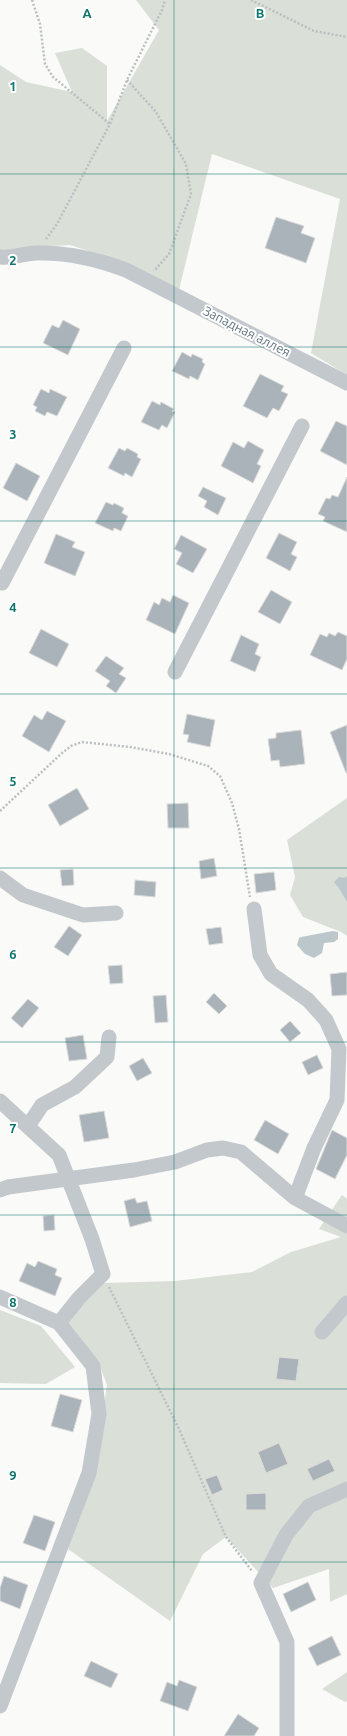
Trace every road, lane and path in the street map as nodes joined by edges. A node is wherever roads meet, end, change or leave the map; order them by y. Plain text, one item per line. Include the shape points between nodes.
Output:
1 (32, 0) edge
2 (165, 0) edge
3 (251, 0) edge
4 (347, 37) edge
5 (127, 80) junction
6 (110, 124) junction
7 (36, 253) junction
8 (0, 257) edge
9 (146, 281) junction
10 (124, 348) dead end
11 (347, 383) edge
12 (302, 426) dead end
13 (2, 583) dead end
14 (175, 672) dead end
15 (0, 811) edge
16 (0, 878) edge
17 (254, 909) joint
18 (116, 913) dead end
19 (109, 1037) dead end
20 (0, 1101) edge
21 (28, 1126) junction
22 (70, 1179) junction
23 (0, 1190) edge
24 (295, 1198) junction
25 (347, 1226) edge
26 (103, 1274) junction
27 (0, 1297) edge
28 (347, 1303) edge
29 (59, 1323) junction
30 (322, 1332) dead end
31 (347, 1489) edge
32 (261, 1583) junction
33 (0, 1706) edge
34 (287, 1736) edge

1 - 6 path via 40,24 45,64 53,77
2 - 5 path
3 - 4 path via 314,30
5 - 6 path
5 - 9 path via 156,112 186,164 191,194 169,254
6 - 7 path via 57,224
7 - 8 street, Западная аллея
7 - 9 street, Западная аллея via 71,254 101,260
9 - 11 street, Западная аллея
10 - 13 street
12 - 14 street
15 - 17 path via 70,746 82,742 169,754 208,766 220,776 232,803
16 - 18 street via 23,895 83,915
17 - 24 street via 260,955 271,974 308,1000 326,1020 339,1049 337,1100 314,1148
19 - 21 street via 107,1057 75,1087 42,1105
20 - 21 street
21 - 22 street via 59,1155
22 - 23 street
22 - 24 street via 168,1163 207,1150 223,1148 241,1152
22 - 26 street
24 - 25 street
26 - 29 street
26 - 32 path via 179,1429 226,1537
27 - 29 street
28 - 30 street
29 - 33 street via 93,1366 99,1414 89,1473
31 - 32 street via 309,1506 286,1535
32 - 34 street via 287,1642

